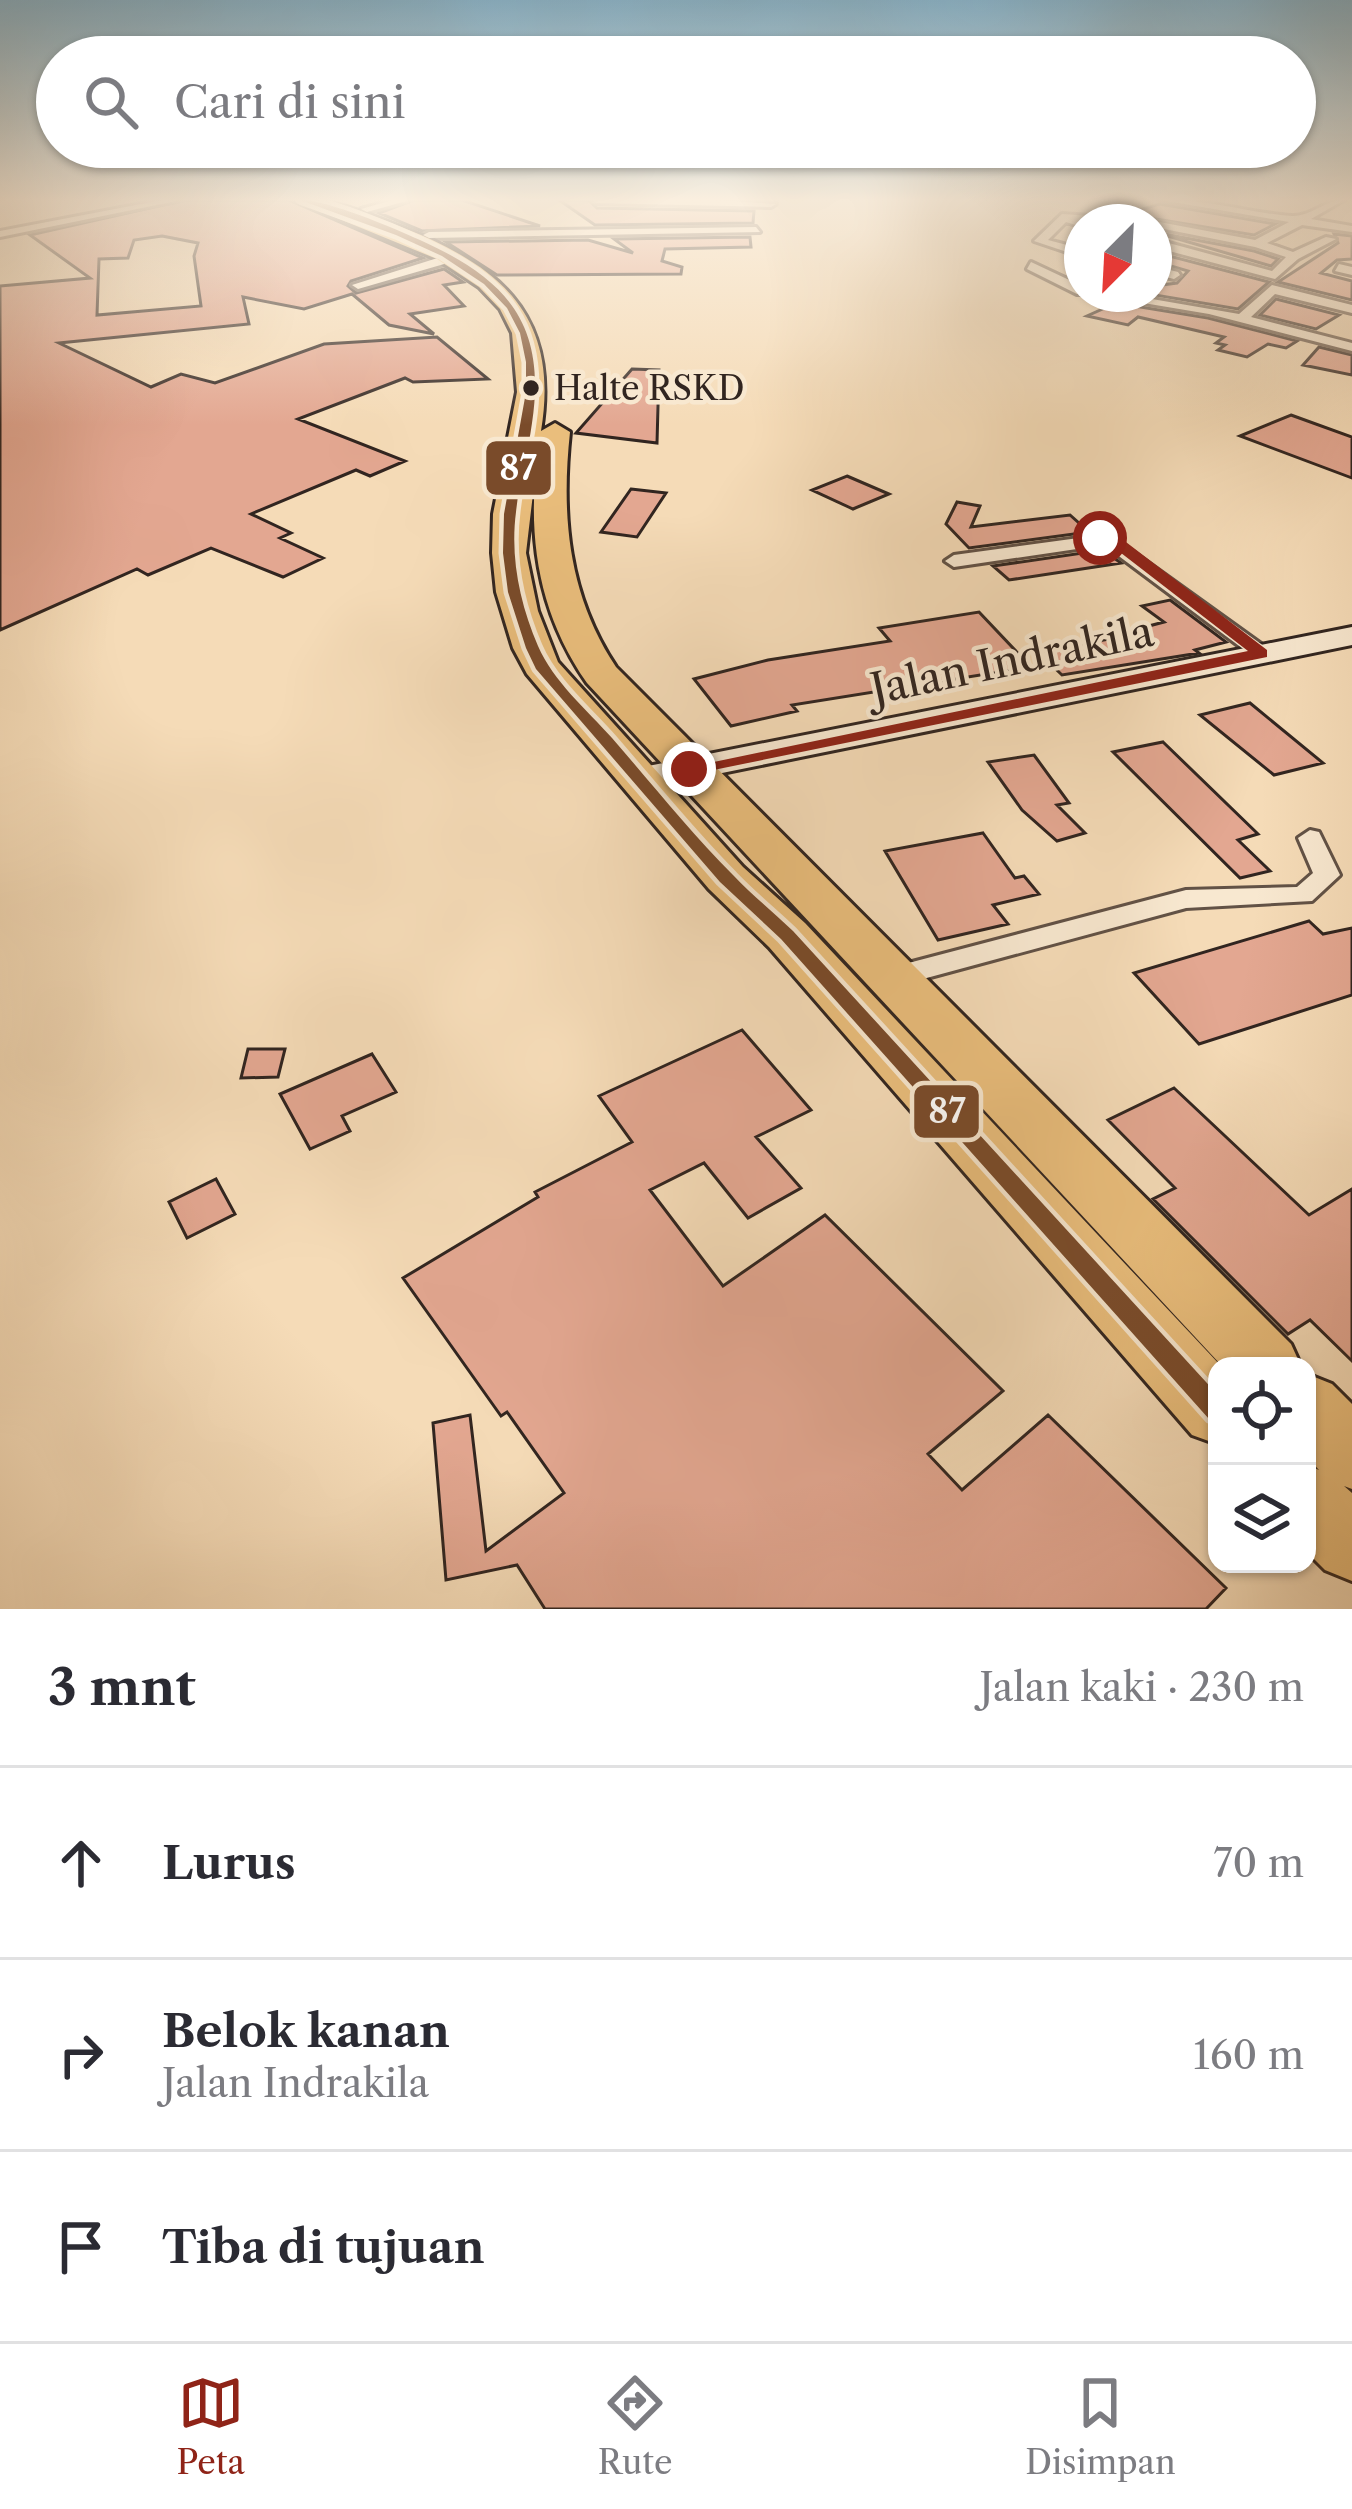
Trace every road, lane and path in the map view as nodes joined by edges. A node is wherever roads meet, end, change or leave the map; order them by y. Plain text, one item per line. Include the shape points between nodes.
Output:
1 (377, 275) edge
2 (472, 275) edge
3 (499, 275) edge
4 (358, 285) dead end
5 (1172, 308) edge
6 (1352, 309) edge
7 (545, 317) dead end
8 (1240, 320) junction
9 (1352, 347) edge
10 (954, 561) dead end
11 (1350, 637) edge
12 (1262, 653) junction
13 (666, 774) junction
14 (1310, 838) dead end
15 (897, 976) junction
16 (1258, 1357) edge
17 (1208, 1401) edge
18 (1316, 1416) edge
19 (1352, 1454) edge
20 (1316, 1510) edge
21 (1352, 1543) edge

1 - 4 street
2 - 13 highway via 500,295 526,335 543,415 510,516 520,625 549,677
3 - 7 highway
5 - 8 street
6 - 8 street via 1272,289
8 - 9 street
10 - 12 street via 1108,539
11 - 12 street, Jalan Indrakila
12 - 13 street, Jalan Indrakila
13 - 15 highway
13 - 17 highway via 726,878 787,935
14 - 15 street via 1327,875 1303,895 1186,899
15 - 16 highway
18 - 19 highway
20 - 21 highway

